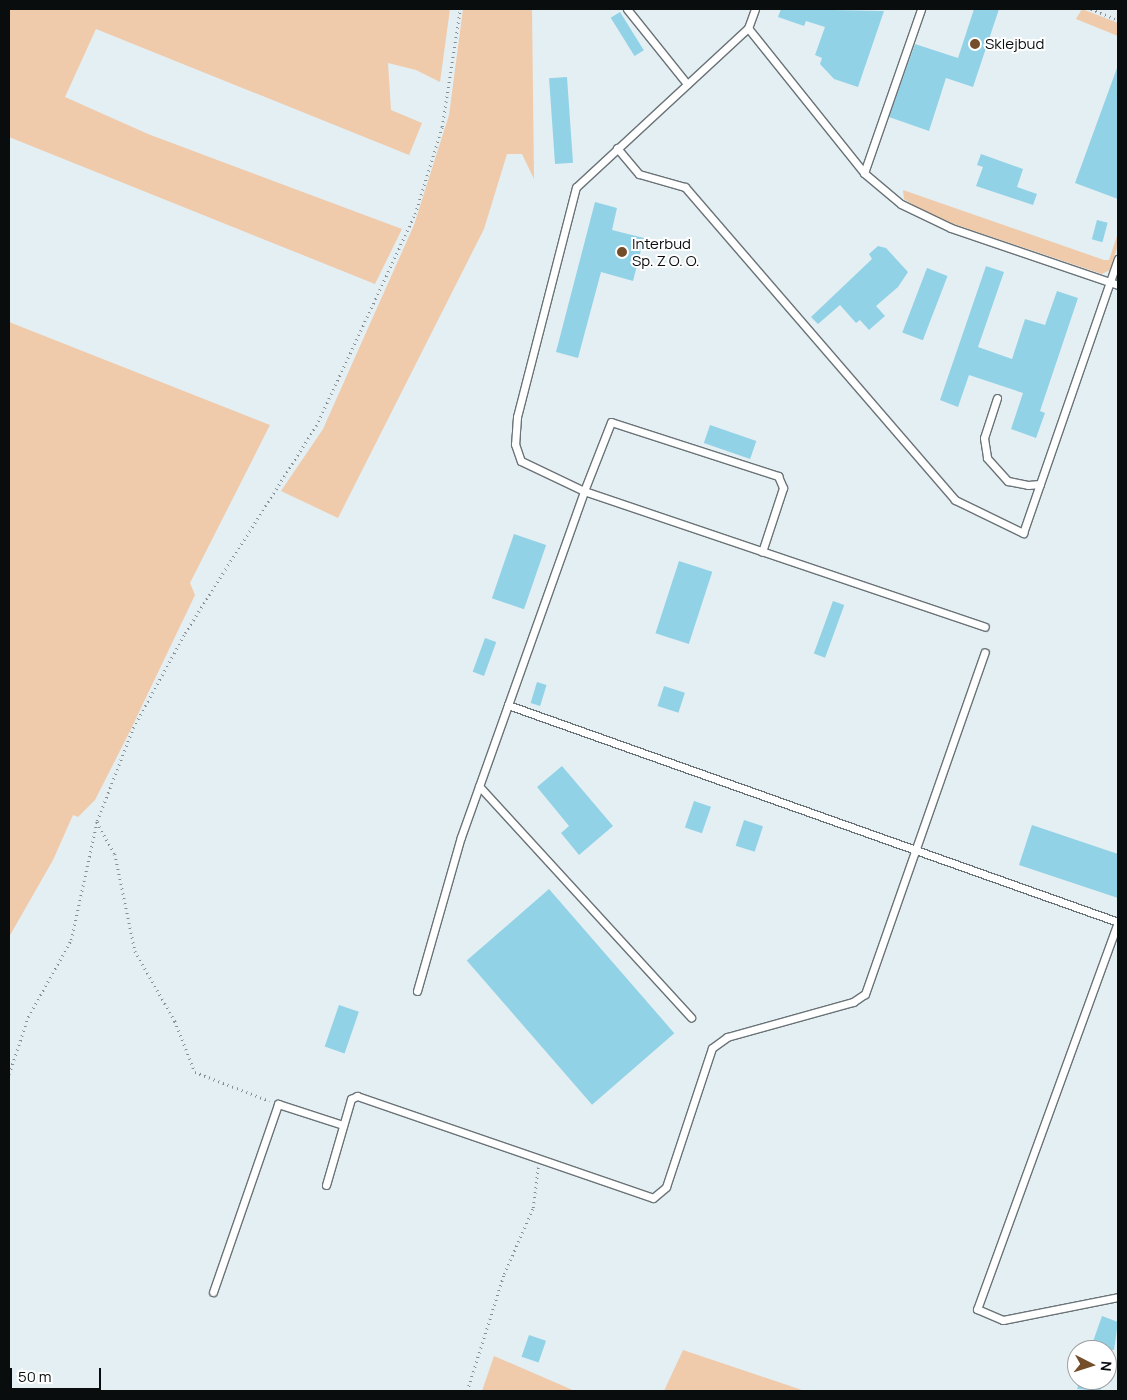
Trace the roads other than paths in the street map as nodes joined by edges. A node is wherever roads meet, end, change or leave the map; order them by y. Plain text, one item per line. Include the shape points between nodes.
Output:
1 (627, 9) edge
2 (755, 9) edge
3 (921, 9) edge
4 (748, 28) junction
5 (687, 84) junction
6 (617, 148) junction
7 (864, 172) junction
8 (1118, 259) edge
9 (1110, 282) junction
10 (1118, 285) edge
11 (997, 398) dead end
12 (1040, 484) junction
13 (584, 491) junction
14 (762, 552) junction
15 (984, 627) dead end
16 (985, 652) dead end
17 (508, 705) junction
18 (479, 786) junction
19 (913, 850) junction
20 (1118, 922) edge
21 (416, 991) dead end
22 (691, 1016) dead end
23 (343, 1125) junction
24 (326, 1185) dead end
25 (213, 1292) dead end
26 (1118, 1297) edge

1 - 5 lane
2 - 4 lane
3 - 7 lane
4 - 5 lane
4 - 7 lane
5 - 6 lane
6 - 12 lane via 635,172 685,187 955,500 1023,533
6 - 13 lane via 576,187 517,417 515,444 521,461
7 - 9 lane via 919,216
8 - 9 lane
9 - 10 lane
9 - 12 lane
11 - 12 lane via 984,438 992,467 1008,480
13 - 14 lane
13 - 14 lane via 611,422 778,476 783,488
13 - 17 lane
14 - 15 lane
16 - 19 lane
17 - 18 lane
17 - 19 lane
18 - 21 lane
18 - 22 lane
19 - 20 lane
19 - 23 lane via 865,994 853,1002 727,1037 712,1048 666,1187 653,1198 357,1096 351,1099
20 - 26 lane via 977,1309 1003,1320
23 - 24 lane
23 - 25 lane via 278,1104

